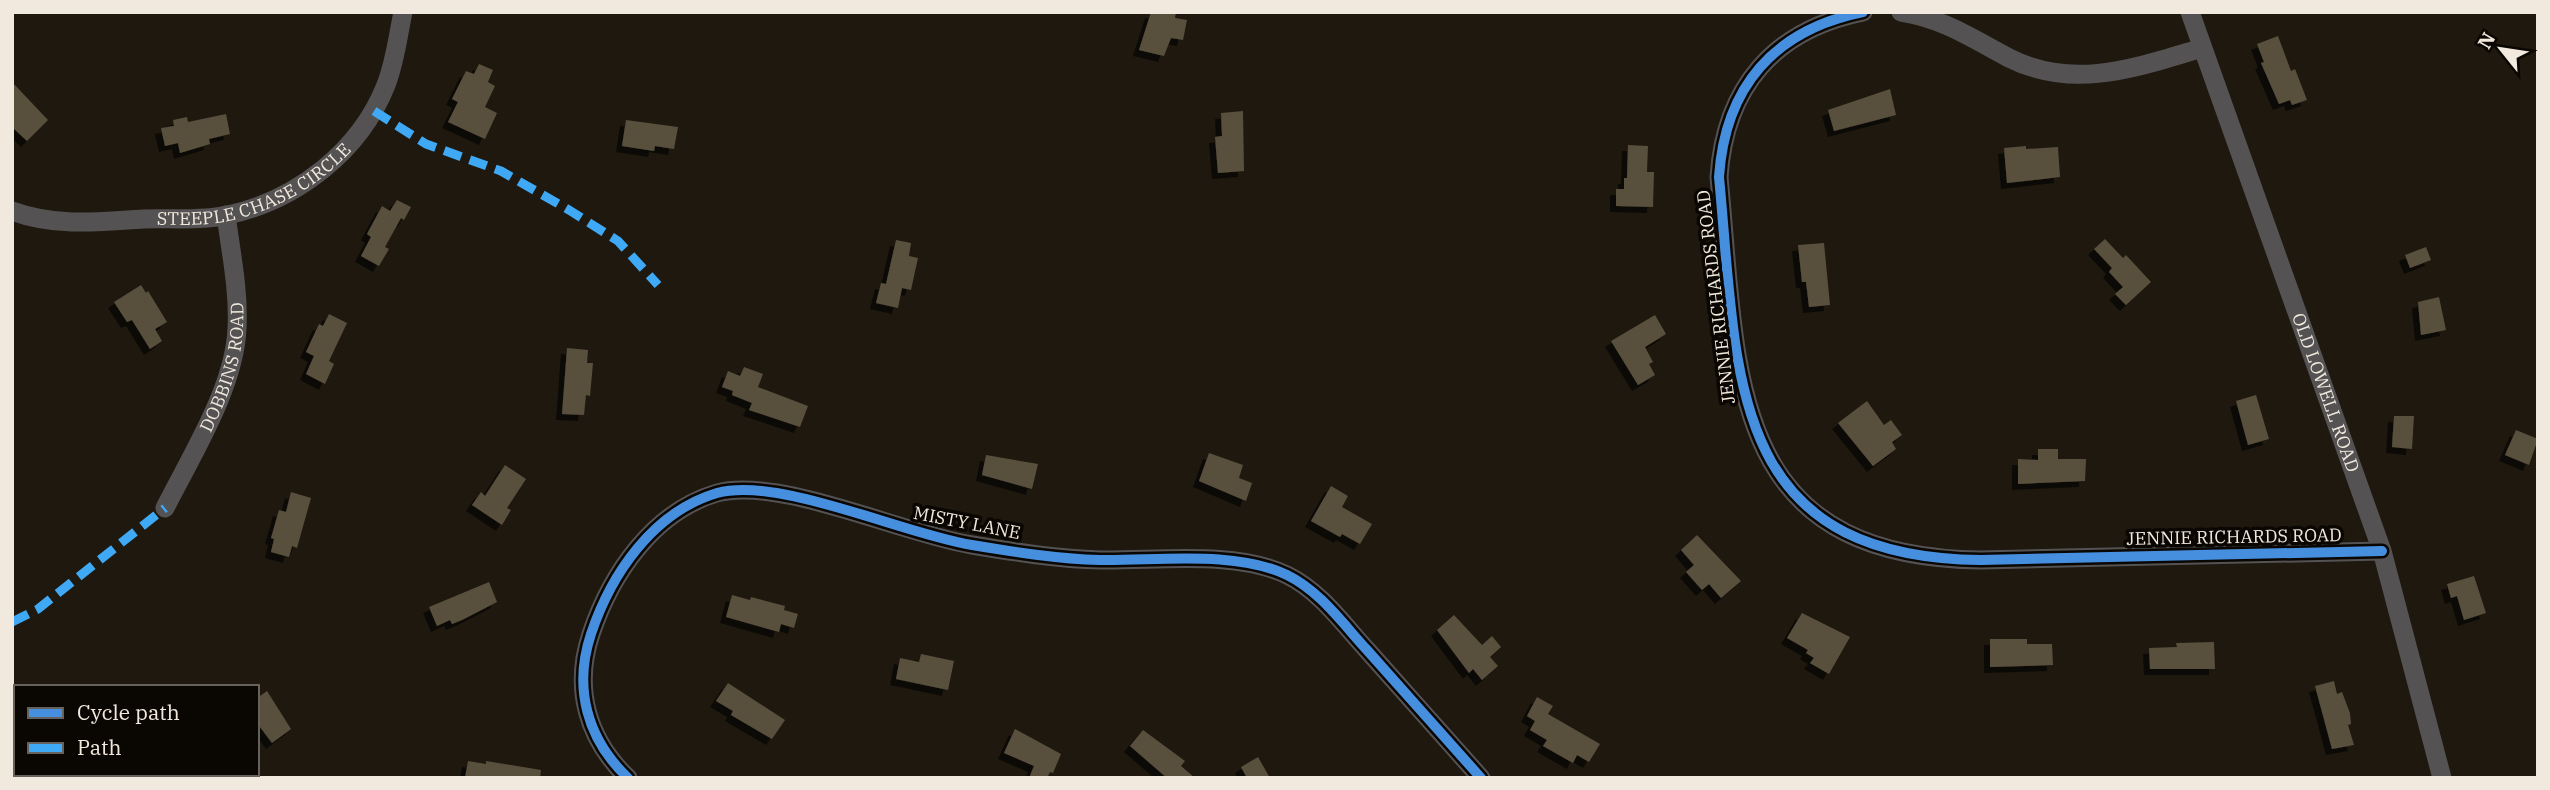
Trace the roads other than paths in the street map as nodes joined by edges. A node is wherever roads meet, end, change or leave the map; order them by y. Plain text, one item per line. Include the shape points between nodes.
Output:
1 (403, 12) edge
2 (1863, 12) edge
3 (1901, 12) edge
4 (2190, 12) edge
5 (2202, 48) junction
6 (12, 211) edge
7 (226, 215) junction
8 (165, 508) dead end
9 (2382, 551) junction
10 (628, 778) edge
11 (1481, 778) edge
12 (2442, 778) edge

1 - 7 street, STEEPLE CHASE CIRCLE via 386,83 357,136 294,189
2 - 9 street, JENNIE RICHARDS ROAD via 1813,27 1769,57 1738,100 1721,150 1722,204 1744,400 1763,450 1796,496 1866,543 1920,557 1981,561
3 - 5 street via 1942,22 2010,58 2068,75 2106,74
4 - 5 street, OLD LOWELL ROAD
5 - 9 street, OLD LOWELL ROAD
6 - 7 street, STEEPLE CHASE CIRCLE via 73,223
7 - 8 street, DOBBINS ROAD via 237,303 234,354 225,384
9 - 12 street, OLD LOWELL ROAD
10 - 11 street, MISTY LANE via 598,741 582,697 585,651 594,625 617,577 649,534 690,504 739,490 785,494 913,532 1000,549 1095,560 1268,566 1314,592

